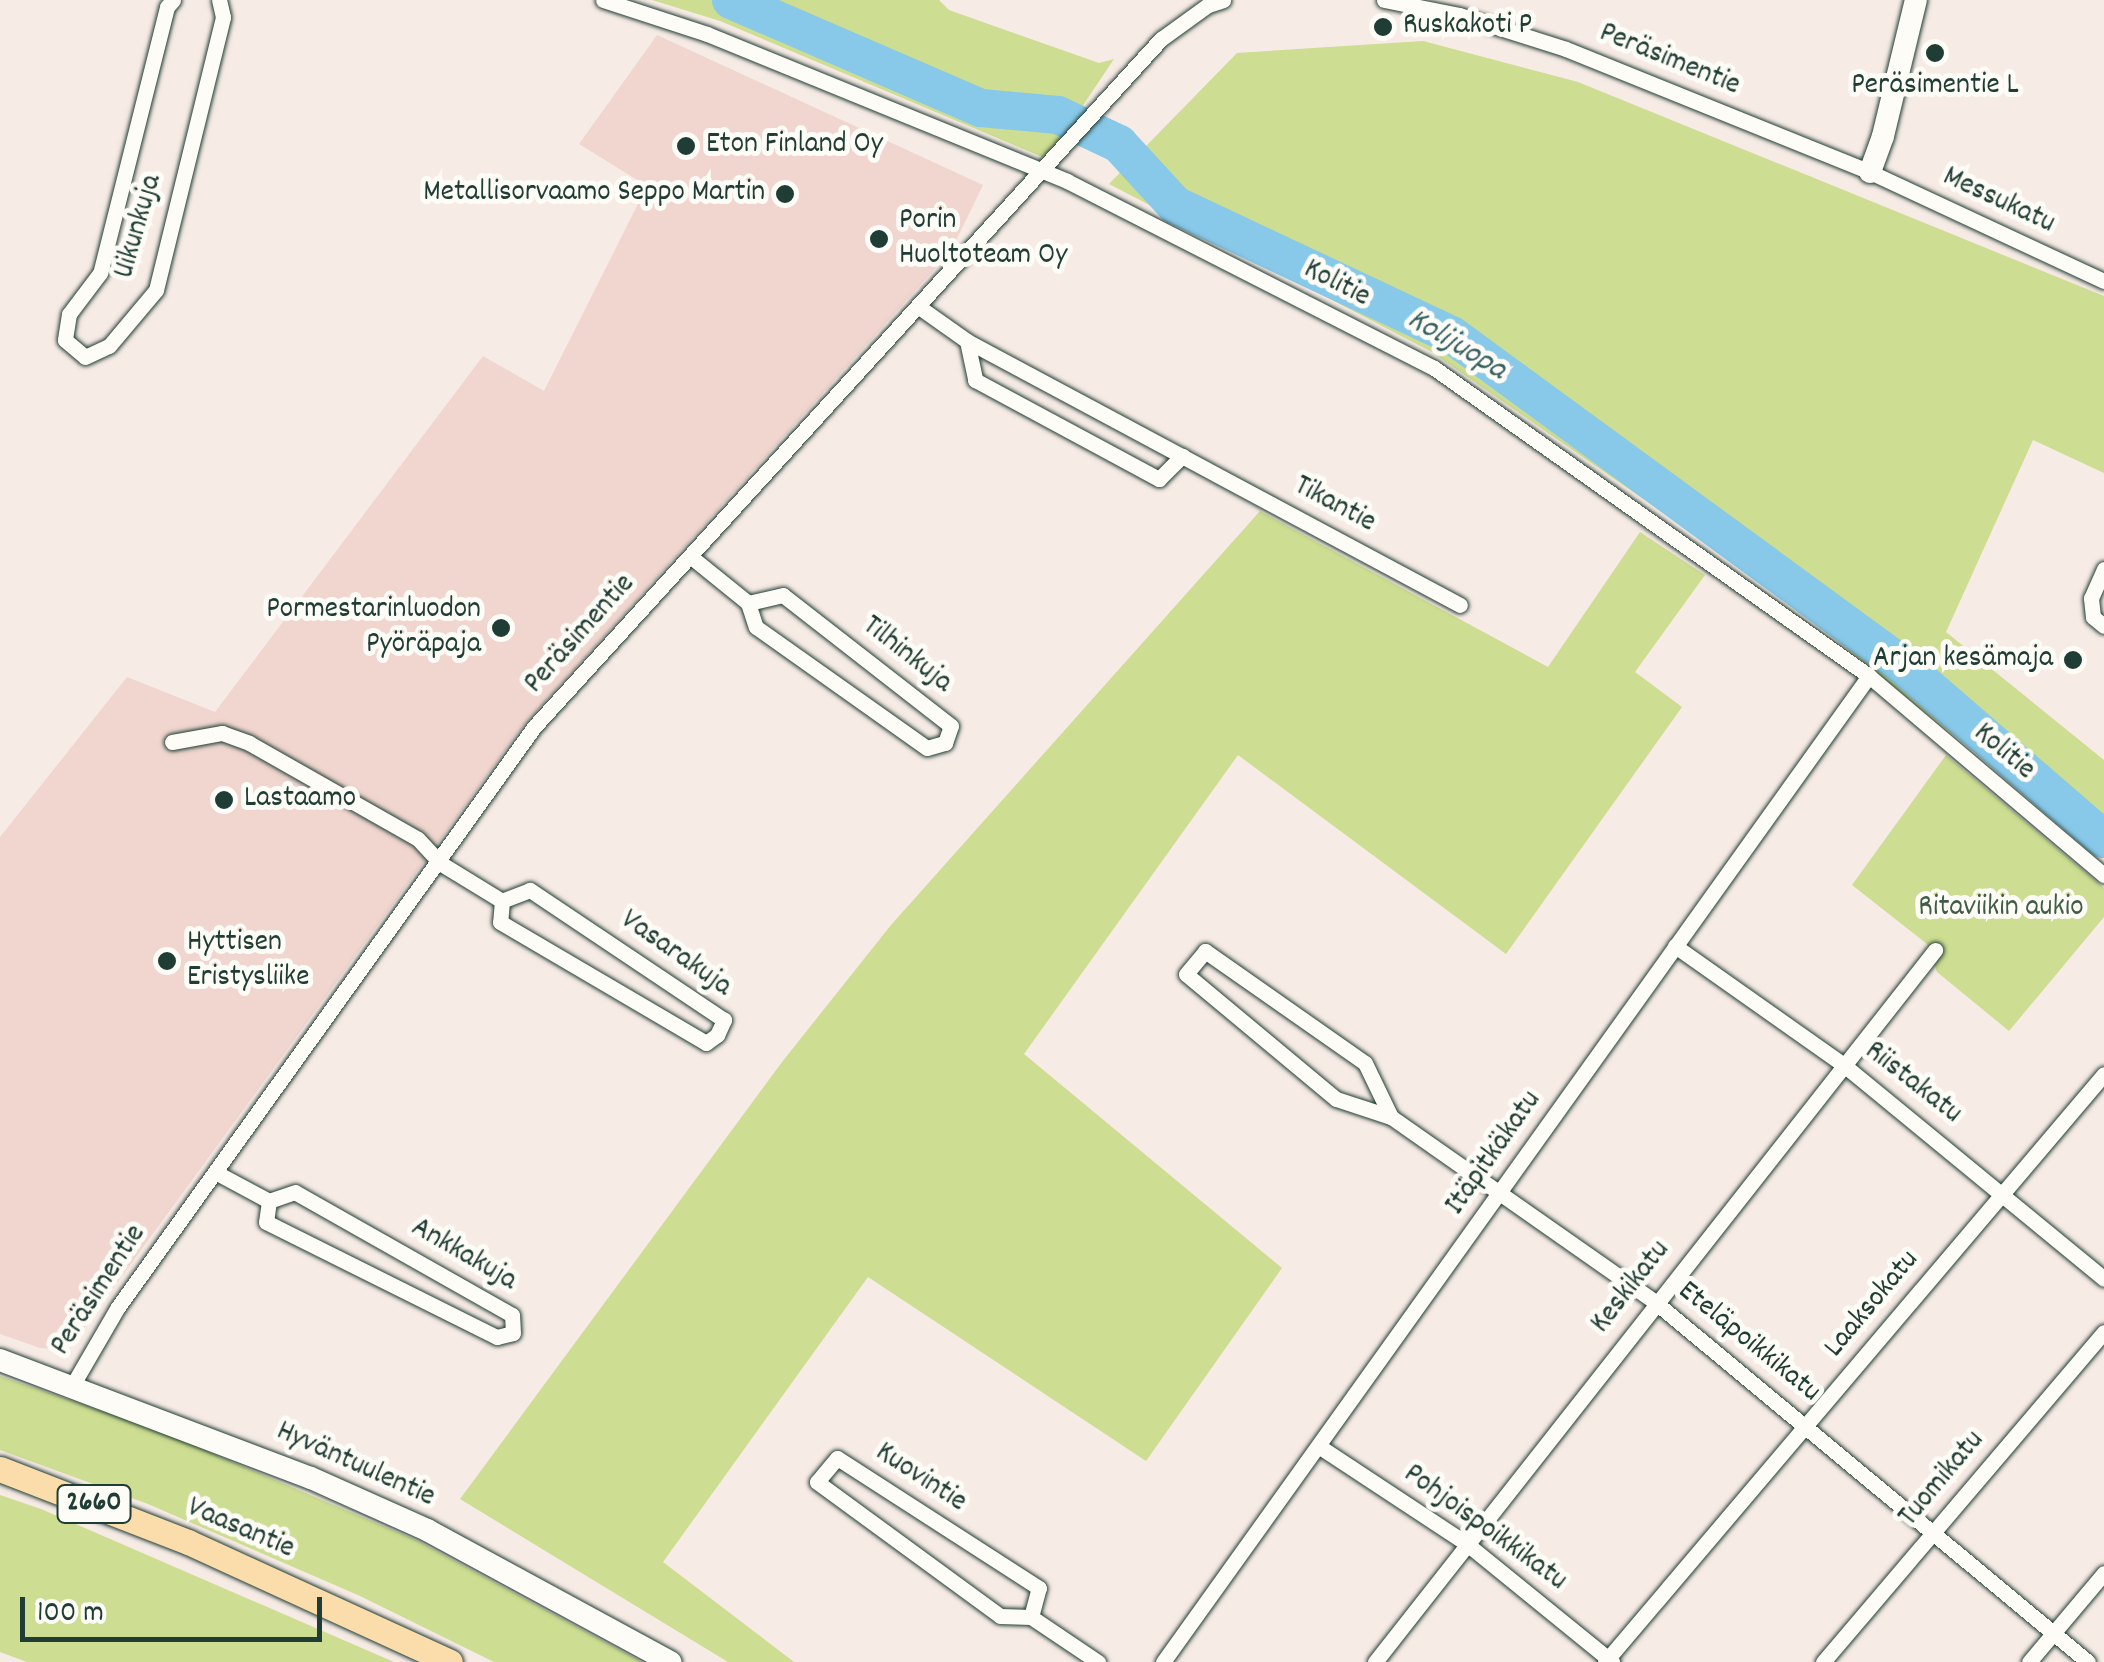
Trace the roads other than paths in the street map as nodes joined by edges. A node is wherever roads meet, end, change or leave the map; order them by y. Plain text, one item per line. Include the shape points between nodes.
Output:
1 (173, 0) edge
2 (219, 0) edge
3 (603, 0) edge
4 (1222, 0) edge
5 (1384, 0) edge
6 (1916, 0) edge
7 (1870, 172) junction
8 (1043, 174) junction
9 (2104, 281) edge
10 (919, 307) junction
11 (967, 341) junction
12 (1182, 456) junction
13 (690, 556) junction
14 (2104, 569) edge
15 (748, 603) junction
16 (1460, 605) dead end
17 (2104, 626) edge
18 (1869, 676) junction
19 (172, 742) dead end
20 (440, 863) junction
21 (2104, 875) edge
22 (502, 901) junction
23 (1675, 946) junction
24 (1935, 950) dead end
25 (1845, 1066) junction
26 (2104, 1074) edge
27 (1391, 1117) junction
28 (215, 1172) junction
29 (2003, 1192) junction
30 (1502, 1194) junction
31 (270, 1202) junction
32 (2104, 1279) edge
33 (1655, 1302) junction
34 (2104, 1332) edge
35 (0, 1360) edge
36 (72, 1386) junction
37 (1806, 1426) junction
38 (1320, 1447) junction
39 (0, 1468) edge
40 (1935, 1533) junction
41 (1467, 1544) junction
42 (2104, 1573) edge
43 (1031, 1617) junction
44 (2054, 1633) junction
45 (1608, 1661) edge
46 (450, 1662) edge
47 (670, 1662) edge
48 (1098, 1662) edge
49 (1163, 1662) edge
50 (1374, 1662) edge
51 (1823, 1662) edge
52 (2028, 1662) edge
53 (2088, 1662) edge

1 - 2 street, Uikunkuja via 100,273 69,314 65,340 85,357 110,346 156,290 223,17
3 - 8 street, Kolitie via 707,34
4 - 8 street, Peräsimentie via 1161,39
5 - 7 street, Peräsimentie via 1459,15 1566,49
6 - 7 street
7 - 9 street, Messukatu
8 - 10 street, Peräsimentie
8 - 18 street, Kolitie via 1434,368
10 - 11 street, Tikantie
10 - 13 street, Peräsimentie
11 - 12 street, Tikantie
11 - 12 street via 975,380 1158,479
12 - 16 street, Tikantie
13 - 15 street, Tilhinkuja
13 - 20 street, Peräsimentie via 534,728
14 - 17 street via 2091,598 2093,618
15 - 15 street, Tilhinkuja via 756,628 926,748 945,744 951,726 783,596
18 - 21 street, Kolitie
18 - 23 street, Itäpitkäkatu
19 - 20 street, Vasarakuja via 222,733 249,742 418,839
20 - 22 street, Vasarakuja
20 - 28 street, Peräsimentie
22 - 22 street, Vasarakuja via 500,922 706,1043 717,1035 724,1020 530,890
23 - 25 street, Riistakatu
23 - 30 street, Itäpitkäkatu
24 - 25 street, Keskikatu
25 - 29 street, Riistakatu
25 - 33 street, Keskikatu
26 - 29 street, Laaksokatu
27 - 27 street, Eteläpoikkikatu via 1336,1098 1186,974 1205,951 1364,1063
27 - 30 street, Eteläpoikkikatu
28 - 31 street, Ankkakuja
28 - 36 street, Peräsimentie via 118,1306
29 - 32 street, Riistakatu
29 - 37 street, Laaksokatu
30 - 33 street, Eteläpoikkikatu
30 - 38 street, Itäpitkäkatu
31 - 31 street, Ankkakuja via 266,1222 497,1337 513,1333 512,1315 295,1192
33 - 37 street, Eteläpoikkikatu
33 - 41 street, Keskikatu
34 - 40 street, Tuomikatu
35 - 36 street, Hyväntuulentie
36 - 47 street, Hyväntuulentie via 426,1530
37 - 40 street, Eteläpoikkikatu
37 - 45 street, Laaksokatu
38 - 41 street, Pohjoispoikkikatu
38 - 49 street, Itäpitkäkatu
39 - 46 main road, Vaasantie / 2660 via 206,1550
40 - 44 street, Eteläpoikkikatu
40 - 51 street, Tuomikatu
41 - 45 street, Pohjoispoikkikatu
41 - 50 street, Keskikatu
42 - 44 street
43 - 43 street, Kuovintie via 1000,1616 817,1482 837,1458 1039,1588
43 - 48 street, Kuovintie
44 - 52 street
44 - 53 street, Eteläpoikkikatu

